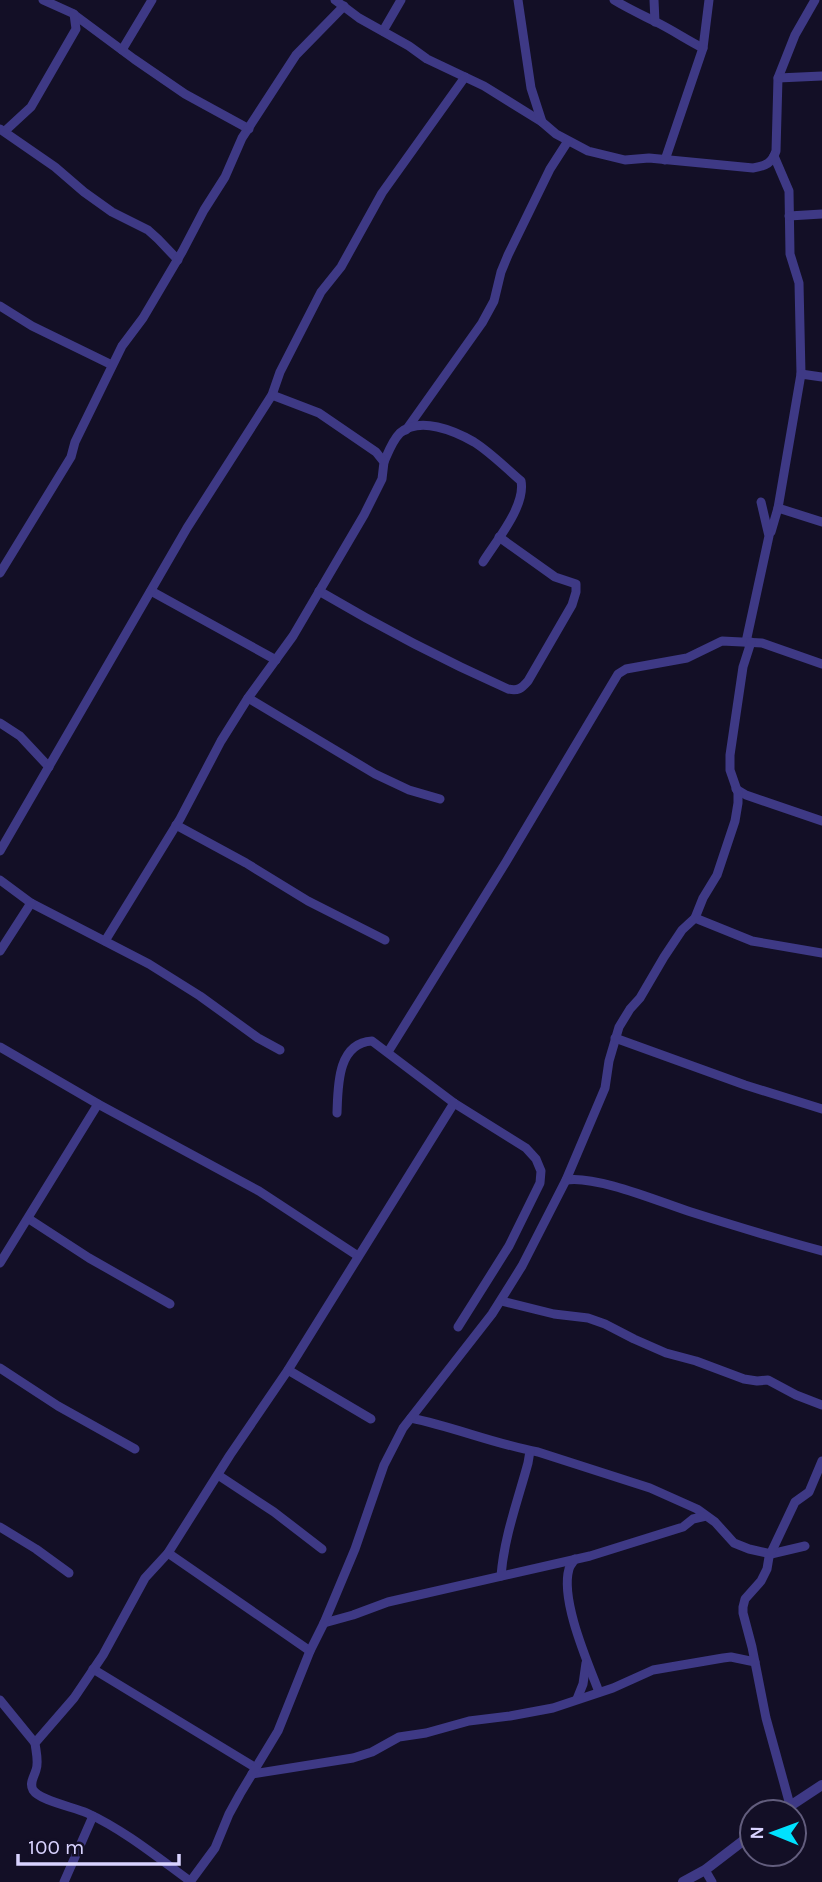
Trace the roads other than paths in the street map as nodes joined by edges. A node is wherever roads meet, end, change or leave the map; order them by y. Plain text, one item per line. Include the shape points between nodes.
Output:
1 (43, 0) edge
2 (152, 0) edge
3 (335, 0) edge
4 (401, 0) edge
5 (519, 0) edge
6 (614, 0) edge
7 (653, 0) edge
8 (709, 0) edge
9 (815, 0) edge
10 (344, 6) junction
11 (74, 14) junction
12 (655, 22) junction
13 (91, 27) junction
14 (76, 29) junction
15 (383, 31) junction
16 (704, 48) junction
17 (121, 50) junction
18 (822, 76) edge
19 (465, 77) junction
20 (778, 78) junction
21 (542, 122) junction
22 (248, 129) junction
23 (3, 130) edge
24 (568, 141) junction
25 (774, 156) junction
26 (665, 160) junction
27 (822, 214) edge
28 (789, 216) junction
29 (178, 260) junction
30 (0, 306) edge
31 (112, 365) junction
32 (801, 374) junction
33 (822, 377) edge
34 (272, 395) junction
35 (406, 430) junction
36 (384, 462) junction
37 (761, 502) dead end
38 (778, 508) junction
39 (822, 522) edge
40 (769, 536) junction
41 (499, 537) junction
42 (483, 562) dead end
43 (0, 573) edge
44 (319, 591) junction
45 (151, 592) junction
46 (748, 642) junction
47 (276, 660) junction
48 (822, 664) edge
49 (247, 698) junction
50 (0, 723) edge
51 (49, 767) junction
52 (742, 797) junction
53 (440, 799) dead end
54 (822, 821) edge
55 (176, 825) junction
56 (0, 851) edge
57 (0, 880) edge
58 (31, 903) junction
59 (695, 918) junction
60 (386, 940) dead end
61 (105, 942) junction
62 (0, 951) edge
63 (822, 953) edge
64 (615, 1038) junction
65 (0, 1047) edge
66 (280, 1050) dead end
67 (388, 1052) junction
68 (454, 1103) junction
69 (98, 1104) junction
70 (822, 1109) edge
71 (337, 1113) dead end
72 (566, 1180) junction
73 (29, 1219) junction
74 (822, 1251) edge
75 (358, 1256) junction
76 (0, 1263) edge
77 (501, 1301) junction
78 (170, 1304) dead end
79 (458, 1327) dead end
80 (0, 1368) edge
81 (288, 1370) junction
82 (822, 1405) edge
83 (411, 1418) junction
84 (371, 1419) dead end
85 (135, 1449) dead end
86 (530, 1451) junction
87 (822, 1461) edge
88 (218, 1475) junction
89 (691, 1507) junction
90 (706, 1516) junction
91 (693, 1519) junction
92 (0, 1527) edge
93 (805, 1546) dead end
94 (322, 1549) dead end
95 (168, 1553) junction
96 (771, 1554) junction
97 (565, 1565) junction
98 (69, 1573) dead end
99 (501, 1576) junction
100 (324, 1623) junction
101 (310, 1651) junction
102 (586, 1661) junction
103 (755, 1662) junction
104 (93, 1669) junction
105 (599, 1692) junction
106 (577, 1699) junction
107 (0, 1700) edge
108 (35, 1743) junction
109 (254, 1771) junction
110 (822, 1785) edge
111 (783, 1798) edge
112 (802, 1798) edge
113 (93, 1816) junction
114 (738, 1845) edge
115 (705, 1870) junction
116 (64, 1882) edge
117 (190, 1882) edge
118 (683, 1882) edge
119 (712, 1882) edge

1 - 11 street
2 - 17 street
3 - 10 street
4 - 15 street
5 - 21 street via 531,88
6 - 12 street
7 - 12 street
8 - 16 street
9 - 20 street
10 - 15 street
10 - 22 street via 296,55
11 - 13 street
11 - 14 street
12 - 16 street
13 - 14 street
13 - 17 street
14 - 23 street via 31,107
15 - 19 street
16 - 26 street
17 - 22 street via 185,94
18 - 20 street
19 - 21 street
19 - 34 street via 382,193 341,267 321,292
20 - 25 street
21 - 24 street
22 - 29 street
23 - 29 street via 112,212 148,230
24 - 26 street via 625,160
24 - 35 street via 508,255 482,323
25 - 26 street via 753,168
25 - 28 street via 789,191
27 - 28 street
28 - 32 street via 790,254 799,283
29 - 31 street
30 - 31 street
31 - 43 street via 71,457
32 - 33 street
32 - 38 street
34 - 36 street via 319,413
34 - 45 street
35 - 36 street via 394,440
35 - 41 street via 431,426 459,435 476,443 522,481 518,506
36 - 44 street via 382,479 370,503
37 - 40 street
38 - 39 street
38 - 40 street
40 - 46 street
41 - 42 street
41 - 44 street via 555,578 576,584 572,605 522,688 508,689 435,655
44 - 47 street
45 - 47 street
45 - 51 street
46 - 48 street
46 - 52 street via 730,755 730,770
46 - 67 street via 722,641 687,658 618,674
47 - 49 street
49 - 53 street via 375,774
49 - 55 street
50 - 51 street via 20,736
51 - 56 street
52 - 54 street
52 - 59 street via 717,875
55 - 60 street
55 - 61 street
57 - 58 street
58 - 61 street
58 - 62 street
59 - 63 street via 752,941
59 - 64 street via 664,957
61 - 66 street via 149,964
64 - 70 street
64 - 72 street via 605,1088
65 - 69 street
67 - 68 street
67 - 71 street via 372,1041 353,1047 341,1068
68 - 75 street
68 - 79 street via 526,1148 541,1171 540,1183 509,1246
69 - 73 street
69 - 75 street via 259,1191
72 - 74 street via 600,1182
72 - 77 street
73 - 76 street
73 - 78 street
75 - 81 street
77 - 82 street via 596,1321 666,1353 744,1379 768,1380
77 - 83 street
80 - 85 street
81 - 84 street
81 - 88 street
83 - 86 street
83 - 100 street via 384,1465
86 - 89 street via 650,1488
86 - 99 street
87 - 96 street via 808,1492 795,1502
88 - 94 street
88 - 95 street
89 - 90 street
89 - 91 street
90 - 91 street
90 - 96 street via 734,1543
91 - 97 street via 683,1527
92 - 98 street
93 - 96 street
95 - 101 street
95 - 104 street via 145,1578
96 - 103 street via 761,1581 743,1607
97 - 99 street
97 - 102 street
99 - 100 street via 387,1602
100 - 101 street
101 - 109 street via 278,1731
102 - 105 street
102 - 106 street
103 - 105 street via 731,1657 653,1670
103 - 111 street
104 - 108 street
104 - 109 street
105 - 106 street
106 - 109 street via 553,1708 399,1737 353,1758
107 - 108 street
108 - 113 street via 37,1767 32,1789 43,1798
109 - 117 street via 215,1848
110 - 112 street
113 - 116 street
113 - 117 street via 139,1843
114 - 115 street
115 - 118 street
115 - 119 street

